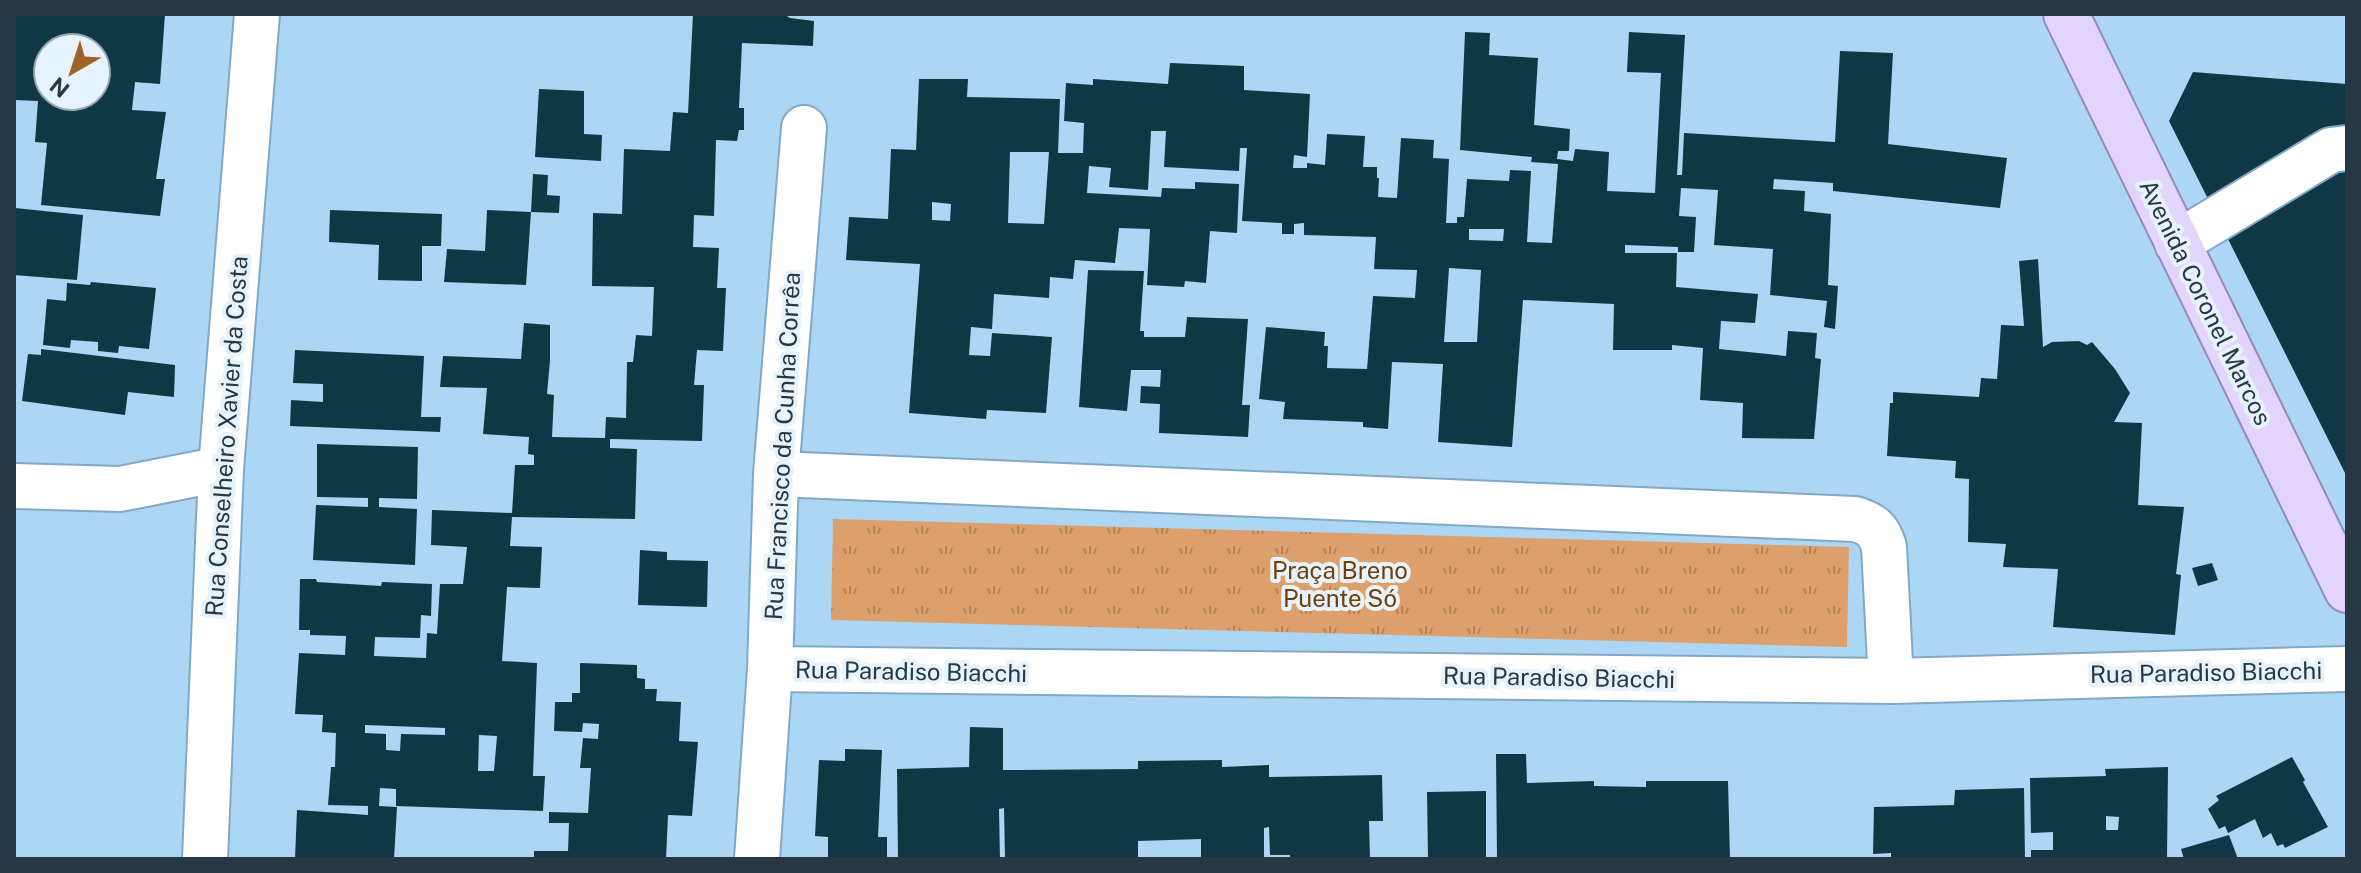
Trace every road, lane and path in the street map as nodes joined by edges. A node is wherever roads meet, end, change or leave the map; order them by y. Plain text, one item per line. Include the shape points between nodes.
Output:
1 (257, 14) edge
2 (2066, 14) edge
3 (804, 128) dead end
4 (2347, 148) edge
5 (2177, 243) junction
6 (221, 469) junction
7 (776, 474) junction
8 (14, 486) edge
9 (2336, 540) edge
10 (2347, 590) edge
11 (770, 669) junction
12 (2347, 669) edge
13 (1891, 681) junction
14 (205, 859) edge
15 (757, 859) edge

1 - 6 street, Rua Conselheiro Xavier da Costa
2 - 5 main road, Avenida Coronel Marcos
3 - 7 street, Rua Francisco da Cunha Corrêa
4 - 5 street via 2331,150
5 - 9 main road, Avenida Coronel Marcos
6 - 8 street via 120,489
6 - 14 street, Rua Conselheiro Xavier da Costa
7 - 11 street, Rua Francisco da Cunha Corrêa
7 - 13 street via 1855,519 1869,523 1884,547
9 - 10 main road, Avenida Coronel Marcos
11 - 13 street, Rua Paradiso Biacchi
11 - 15 street, Rua Francisco da Cunha Corrêa
12 - 13 street, Rua Paradiso Biacchi

